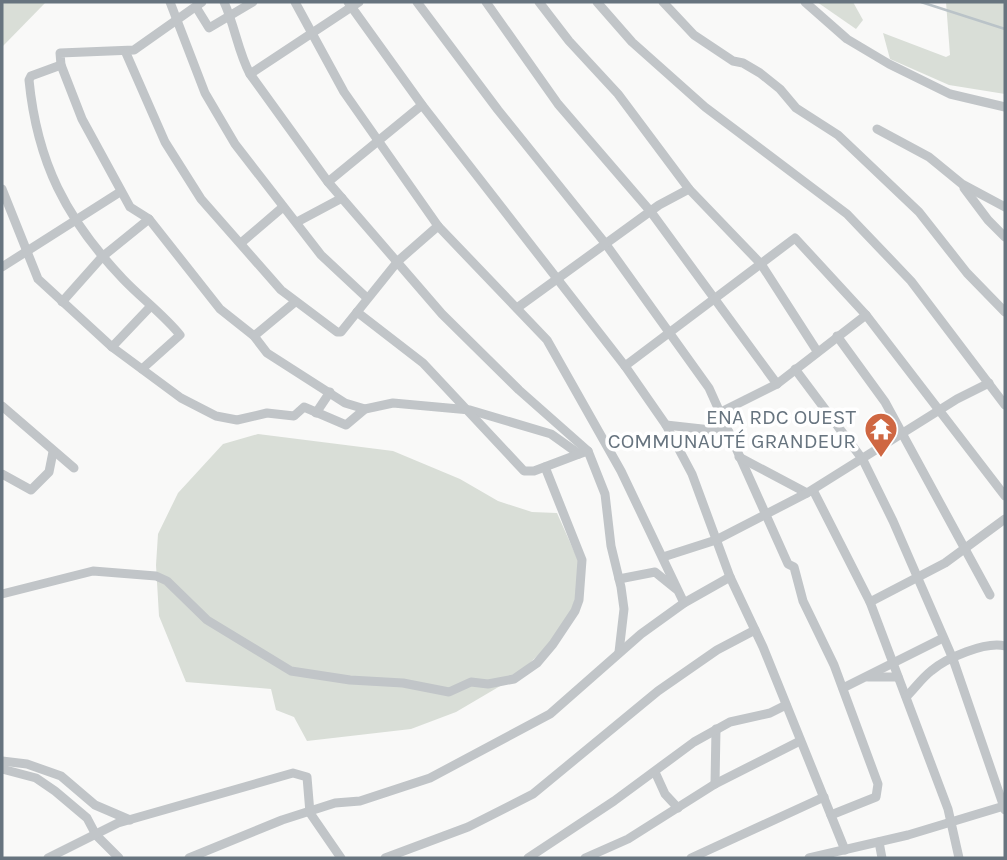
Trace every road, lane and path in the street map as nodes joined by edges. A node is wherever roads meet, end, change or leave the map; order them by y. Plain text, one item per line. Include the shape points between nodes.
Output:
1 (170, 2) edge
2 (224, 2) edge
3 (253, 2) edge
4 (295, 2) edge
5 (417, 2) edge
6 (486, 2) edge
7 (539, 2) edge
8 (597, 2) edge
9 (663, 2) edge
10 (806, 2) edge
11 (353, 3) edge
12 (199, 5) edge
13 (230, 16) junction
14 (177, 22) junction
15 (312, 34) junction
16 (126, 53) junction
17 (61, 65) junction
18 (250, 74) junction
19 (422, 105) junction
20 (1005, 107) edge
21 (877, 129) dead end
22 (377, 140) junction
23 (328, 182) junction
24 (962, 184) junction
25 (2, 189) edge
26 (690, 189) junction
27 (120, 192) junction
28 (342, 198) junction
29 (283, 207) junction
30 (1005, 207) edge
31 (650, 212) junction
32 (149, 219) junction
33 (77, 220) junction
34 (297, 222) junction
35 (439, 226) junction
36 (1005, 237) edge
37 (241, 243) junction
38 (605, 243) junction
39 (26, 252) junction
40 (102, 257) junction
41 (398, 261) junction
42 (761, 264) junction
43 (2, 267) edge
44 (558, 278) junction
45 (367, 298) junction
46 (712, 299) junction
47 (62, 302) junction
48 (296, 302) junction
49 (150, 307) junction
50 (517, 309) junction
51 (357, 312) junction
52 (1005, 312) edge
53 (866, 316) junction
54 (668, 333) junction
55 (254, 336) junction
56 (837, 336) junction
57 (112, 347) junction
58 (817, 351) junction
59 (625, 366) junction
60 (142, 369) junction
61 (795, 369) junction
62 (989, 383) junction
63 (777, 384) junction
64 (330, 392) junction
65 (938, 405) junction
66 (1005, 405) edge
67 (2, 406) edge
68 (365, 409) junction
69 (470, 410) junction
70 (721, 412) junction
71 (316, 413) junction
72 (666, 425) junction
73 (729, 432) junction
74 (903, 434) junction
75 (52, 452) junction
76 (583, 452) junction
77 (739, 457) junction
78 (863, 460) junction
79 (545, 467) junction
80 (74, 468) dead end
81 (2, 474) edge
82 (810, 491) junction
83 (1005, 496) edge
84 (764, 515) junction
85 (1005, 519) edge
86 (716, 540) junction
87 (964, 548) junction
88 (686, 550) junction
89 (663, 557) junction
90 (669, 572) junction
91 (730, 577) junction
92 (917, 577) junction
93 (619, 579) junction
94 (677, 590) junction
95 (2, 594) edge
96 (990, 594) dead end
97 (870, 602) junction
98 (684, 603) junction
99 (755, 630) junction
100 (943, 638) junction
101 (1005, 646) edge
102 (618, 652) junction
103 (953, 659) junction
104 (893, 664) junction
105 (865, 677) junction
106 (898, 677) junction
107 (843, 688) junction
108 (907, 696) junction
109 (786, 705) junction
110 (716, 729) junction
111 (800, 741) junction
112 (2, 761) edge
113 (2, 769) edge
114 (655, 772) junction
115 (715, 784) junction
116 (824, 797) junction
117 (678, 808) junction
118 (1005, 808) edge
119 (310, 813) junction
120 (831, 815) junction
121 (130, 820) junction
122 (951, 822) junction
123 (96, 835) junction
124 (878, 842) junction
125 (845, 850) junction
126 (48, 858) edge
127 (119, 858) edge
128 (189, 858) edge
129 (341, 858) edge
130 (385, 858) edge
131 (528, 858) edge
132 (585, 858) edge
133 (691, 858) edge
134 (808, 858) edge
135 (882, 858) edge
136 (959, 858) edge

1 - 14 street
2 - 13 street
3 - 13 street
4 - 15 street
5 - 38 street
6 - 31 street via 558,104
7 - 26 street via 618,94
8 - 62 street via 632,42 705,107 847,214 911,281
9 - 52 street via 694,35 760,73 796,108 838,135 919,212
10 - 20 street via 847,39 889,64 950,94
11 - 15 street
11 - 19 street
12 - 13 street via 209,28
12 - 14 street
13 - 18 street
14 - 16 street
14 - 29 street via 219,118
15 - 18 street
15 - 22 street
16 - 17 street via 61,51
16 - 37 street via 172,155 201,199
17 - 27 street via 82,119
17 - 33 street via 29,78 32,110 50,175
18 - 23 street
19 - 22 street
19 - 44 street
21 - 24 street via 929,157
22 - 23 street
22 - 35 street
23 - 28 street
24 - 30 street
24 - 36 street
25 - 39 street
26 - 31 street
26 - 42 street
27 - 32 street via 130,207
27 - 33 street
28 - 34 street
28 - 41 street
29 - 34 street
29 - 37 street
31 - 38 street
31 - 46 street
32 - 40 street
32 - 55 street via 220,309
33 - 39 street
33 - 40 street
34 - 45 street via 338,273
35 - 41 street
35 - 50 street
37 - 48 street via 251,259
38 - 44 street
38 - 54 street
39 - 43 street
39 - 47 street via 38,279
40 - 47 street
40 - 49 street
41 - 45 street
41 - 76 street via 442,314
42 - 46 street
42 - 53 street via 795,238
42 - 58 street
44 - 50 street
44 - 59 street
45 - 51 street
46 - 54 street
46 - 63 street
47 - 57 street
48 - 51 street via 339,333
48 - 55 street
49 - 57 street
49 - 60 street via 180,335
50 - 89 street via 547,340 579,394
51 - 69 street via 423,363
53 - 56 street
53 - 65 street
54 - 59 street
54 - 70 street
55 - 64 street via 267,353
56 - 58 street
56 - 74 street
57 - 60 street
58 - 61 street
59 - 72 street
60 - 71 street via 181,398 216,416 237,420 267,413 294,415 304,407
61 - 63 street
61 - 78 street
62 - 65 street
62 - 66 street
63 - 70 street
64 - 68 street
64 - 71 street
65 - 74 street
65 - 83 street
67 - 75 street
68 - 69 street via 397,403
68 - 71 street via 346,425
69 - 76 street via 551,434
69 - 79 street via 522,469 529,472
70 - 73 street
72 - 73 street
72 - 86 street via 692,474
73 - 77 street
74 - 78 street
74 - 87 street
75 - 80 street
75 - 81 street via 49,472 31,490
76 - 79 street
76 - 93 street via 605,494
77 - 82 street
77 - 84 street
78 - 82 street
78 - 92 street
79 - 95 street via 582,561 579,600 553,644 514,679 471,682 449,692 291,671 206,620 167,581 156,576 93,571
82 - 84 street
82 - 97 street
84 - 86 street
84 - 107 street via 794,568 803,601
85 - 87 street
86 - 88 street
86 - 91 street
87 - 92 street
87 - 96 street
88 - 89 street
88 - 90 street
89 - 90 street
90 - 94 street
91 - 98 street
91 - 99 street
92 - 97 street
92 - 100 street
93 - 94 street via 655,572
93 - 102 street via 624,609
94 - 98 street
97 - 104 street
98 - 102 street
99 - 109 street
99 - 130 street via 658,691 533,794 456,832
100 - 103 street
100 - 104 street
101 - 103 street via 996,644
102 - 119 street via 550,714 430,778
103 - 108 street via 929,671
103 - 118 street
104 - 105 street
104 - 106 street
105 - 106 street
105 - 107 street
106 - 108 street
107 - 120 street via 879,790 876,797
108 - 122 street
109 - 110 street
109 - 111 street
110 - 114 street
110 - 115 street
111 - 115 street
111 - 116 street
112 - 121 street via 61,776 95,804
113 - 123 street via 36,778 55,791 87,818
114 - 117 street
114 - 131 street
115 - 117 street
116 - 120 street
116 - 133 street
117 - 132 street via 628,839
118 - 122 street
119 - 121 street via 309,780 291,773
119 - 128 street
119 - 129 street
120 - 125 street
121 - 123 street
122 - 124 street
122 - 136 street
123 - 126 street
123 - 127 street
124 - 125 street
124 - 135 street
125 - 134 street

